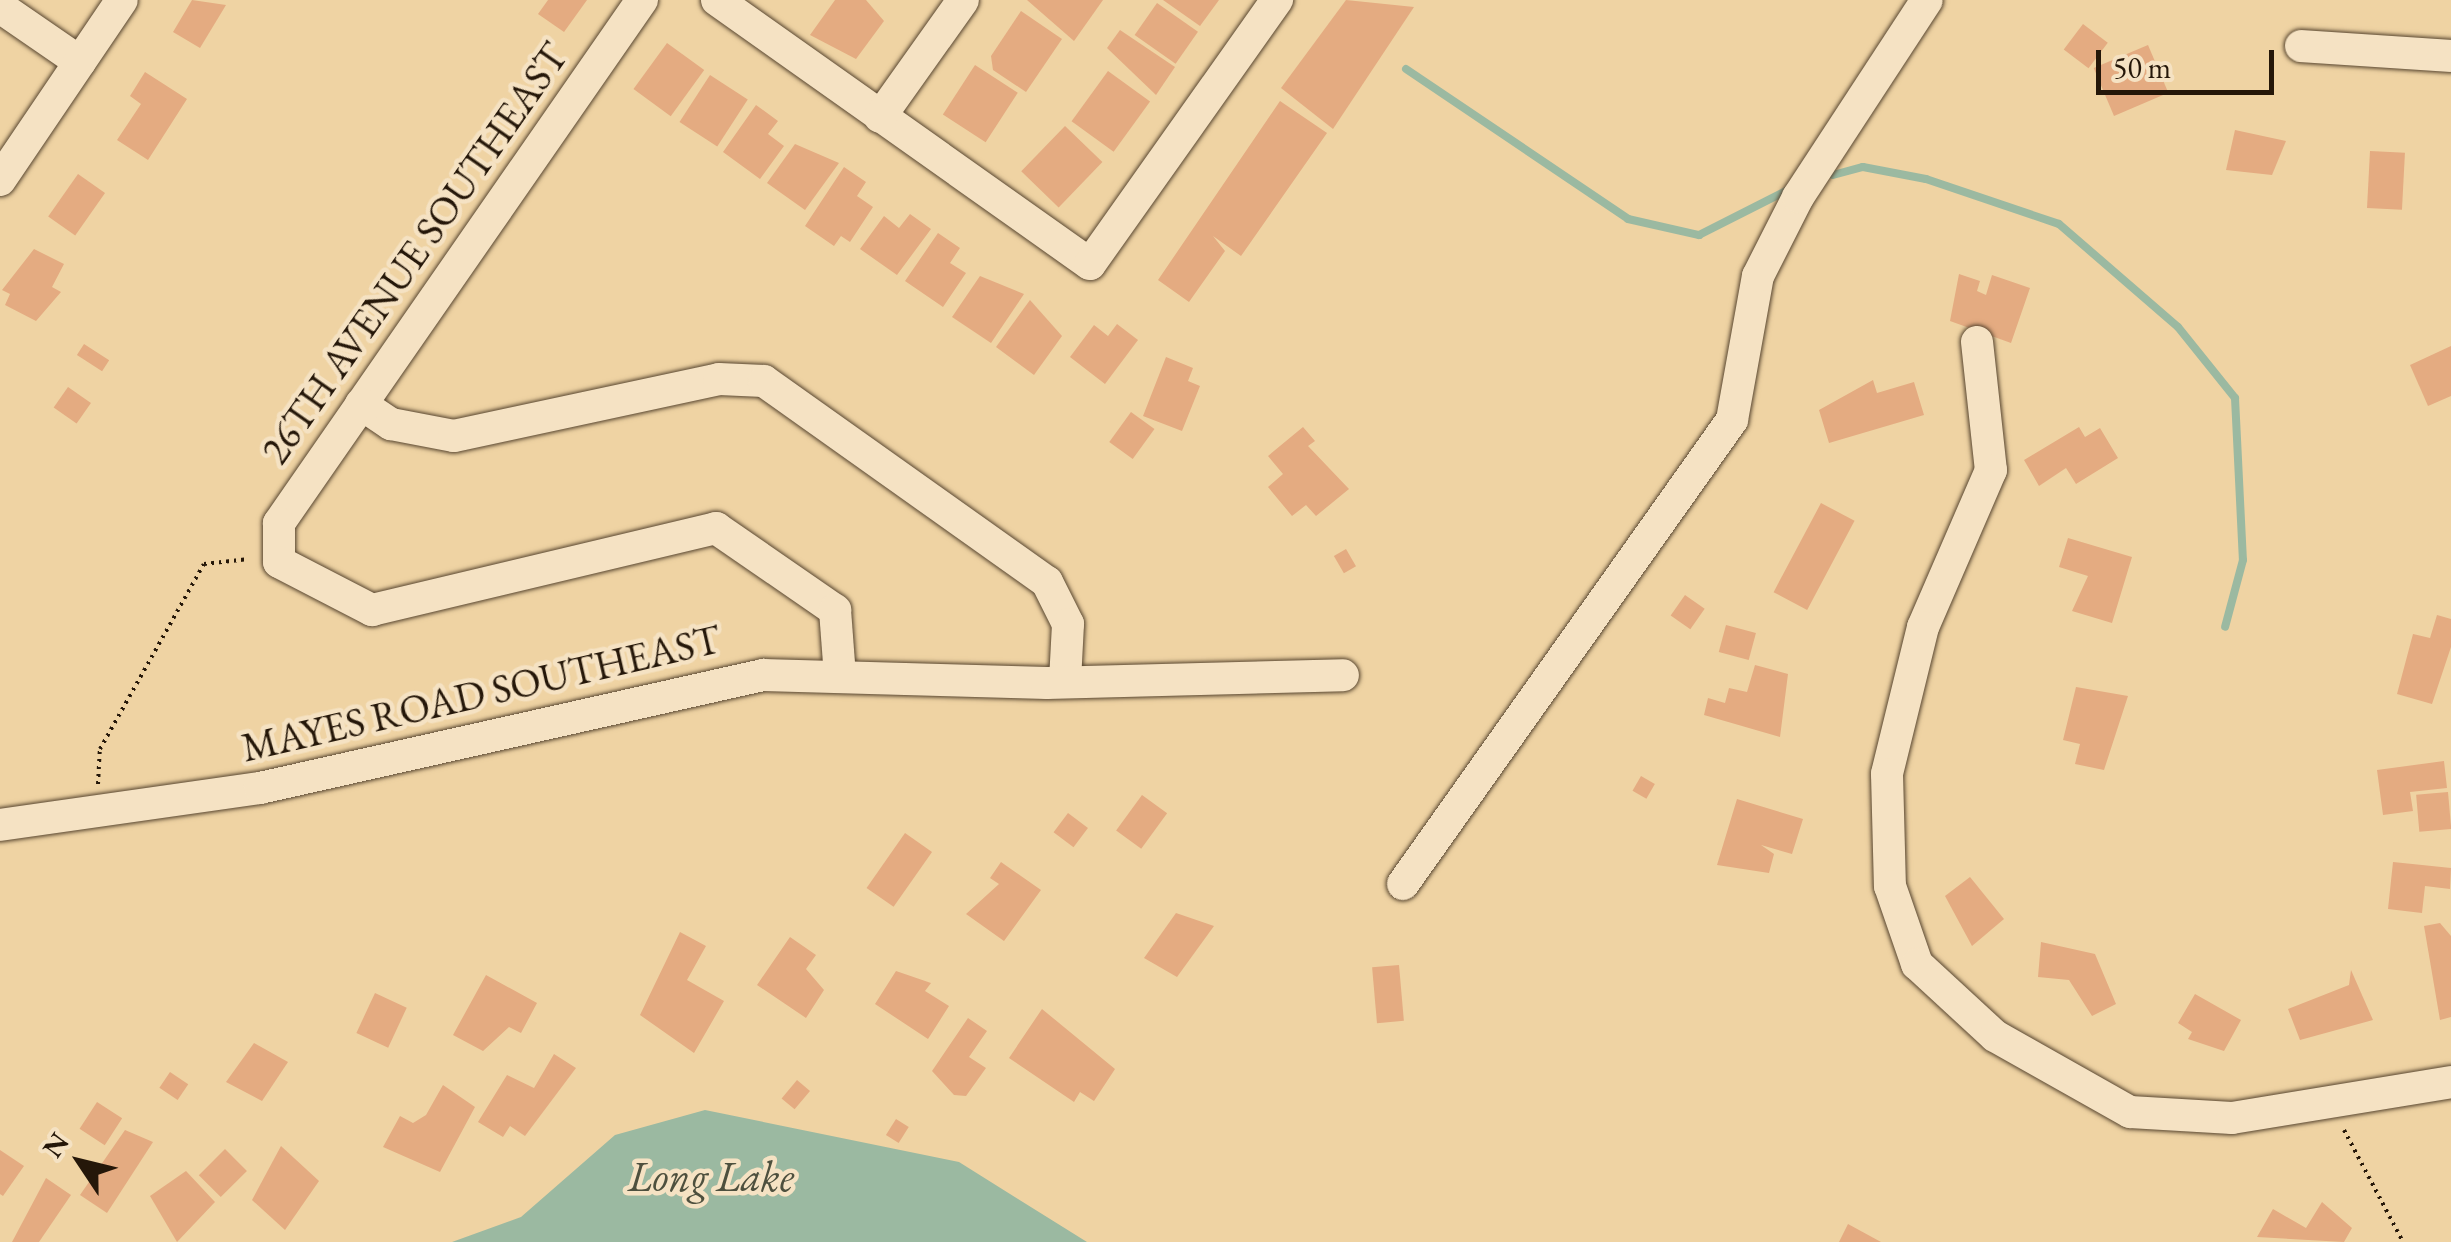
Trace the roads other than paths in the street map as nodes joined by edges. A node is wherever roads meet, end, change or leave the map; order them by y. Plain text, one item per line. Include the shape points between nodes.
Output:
1 (122, 0) edge
2 (642, 0) edge
3 (718, 0) edge
4 (964, 0) edge
5 (1277, 0) edge
6 (1927, 0) edge
7 (0, 7) edge
8 (2301, 46) dead end
9 (2451, 56) edge
10 (80, 62) junction
11 (880, 117) junction
12 (0, 180) edge
13 (1976, 342) dead end
14 (361, 404) junction
15 (840, 676) junction
16 (1343, 676) dead end
17 (1064, 682) junction
18 (0, 825) edge
19 (1403, 884) dead end
20 (2451, 1082) edge

1 - 10 street
2 - 14 street, 26TH AVENUE SOUTHEAST
3 - 11 street
4 - 11 street
5 - 11 street via 1090,264
6 - 19 street via 1798,197 1758,276 1732,420
7 - 10 street
8 - 9 street
10 - 12 street
13 - 20 street via 1991,470 1923,627 1887,774 1884,837 1901,932 1950,1002 2094,1099 2130,1112 2232,1118 2332,1108
14 - 15 street, 26TH AVENUE SOUTHEAST via 280,523 279,562 372,610 716,528 836,610
14 - 17 street via 391,424 454,436 719,379 764,381 1047,582 1068,624
15 - 17 street, MAYES ROAD SOUTHEAST
15 - 18 street, MAYES ROAD SOUTHEAST via 696,683 260,788
16 - 17 street, MAYES ROAD SOUTHEAST

